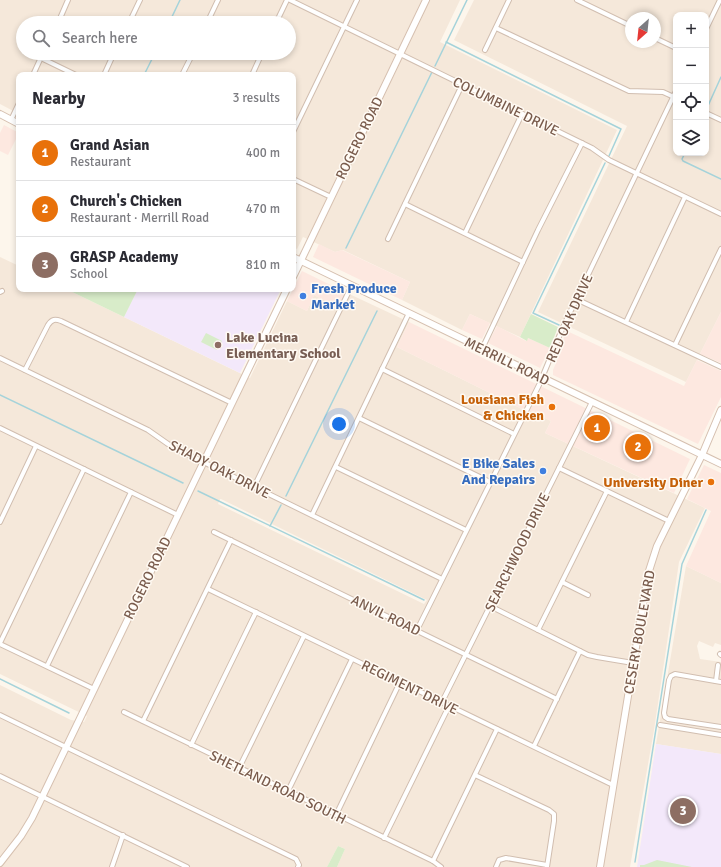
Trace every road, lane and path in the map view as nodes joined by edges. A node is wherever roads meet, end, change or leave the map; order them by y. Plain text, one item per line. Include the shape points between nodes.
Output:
1 (68, 0) edge
2 (140, 0) edge
3 (218, 0) edge
4 (289, 0) edge
5 (357, 0) edge
6 (426, 0) edge
7 (509, 0) edge
8 (576, 0) edge
9 (718, 1) edge
10 (61, 16) edge
11 (132, 16) edge
12 (210, 16) edge
13 (280, 16) edge
14 (709, 22) edge
15 (625, 23) edge
16 (344, 26) junction
17 (496, 28) junction
18 (661, 41) edge
19 (673, 47) edge
20 (485, 50) dead end
21 (400, 53) junction
22 (40, 60) edge
23 (45, 60) edge
24 (111, 60) edge
25 (190, 60) edge
26 (259, 60) edge
27 (34, 72) edge
28 (70, 72) edge
29 (105, 72) edge
30 (184, 72) edge
31 (253, 72) edge
32 (462, 85) junction
33 (673, 96) edge
34 (673, 101) edge
35 (16, 109) edge
36 (0, 114) edge
37 (522, 114) junction
38 (709, 114) edge
39 (11, 120) junction
40 (721, 120) edge
41 (16, 122) edge
42 (296, 126) edge
43 (582, 143) junction
44 (636, 173) junction
45 (296, 180) edge
46 (331, 197) junction
47 (685, 197) junction
48 (405, 204) junction
49 (721, 214) edge
50 (465, 233) junction
51 (388, 239) dead end
52 (721, 249) edge
53 (296, 258) edge
54 (301, 261) junction
55 (523, 262) junction
56 (296, 271) edge
57 (352, 286) junction
58 (286, 292) edge
59 (576, 299) junction
60 (409, 313) junction
61 (626, 322) junction
62 (675, 345) junction
63 (482, 349) junction
64 (0, 358) edge
65 (721, 368) edge
66 (25, 370) junction
67 (382, 370) junction
68 (542, 378) junction
69 (592, 402) junction
70 (232, 404) junction
71 (721, 410) edge
72 (359, 418) junction
73 (0, 428) edge
74 (514, 434) junction
75 (36, 446) junction
76 (702, 455) junction
77 (203, 462) junction
78 (721, 464) edge
79 (336, 466) junction
80 (559, 468) junction
81 (84, 469) junction
82 (490, 482) junction
83 (254, 487) junction
84 (131, 492) junction
85 (607, 492) junction
86 (178, 515) junction
87 (312, 515) junction
88 (0, 522) edge
89 (669, 522) junction
90 (466, 530) junction
91 (214, 532) dead end
92 (231, 540) junction
93 (442, 579) junction
94 (562, 582) junction
95 (208, 589) junction
96 (588, 595) dead end
97 (490, 606) junction
98 (256, 612) junction
99 (417, 630) junction
100 (538, 630) junction
101 (304, 636) junction
102 (0, 643) edge
103 (580, 651) junction
104 (466, 654) junction
105 (352, 659) junction
106 (633, 663) junction
107 (718, 665) dead end
108 (47, 666) junction
109 (716, 681) junction
110 (400, 682) junction
111 (721, 682) edge
112 (94, 690) junction
113 (557, 699) junction
114 (442, 702) junction
115 (449, 706) junction
116 (124, 712) dead end
117 (0, 715) edge
118 (143, 721) junction
119 (660, 725) dead end
120 (721, 727) edge
121 (497, 729) junction
122 (721, 735) edge
123 (191, 745) junction
124 (534, 746) junction
125 (66, 748) junction
126 (239, 768) junction
127 (475, 775) junction
128 (0, 776) edge
129 (613, 785) junction
130 (288, 791) junction
131 (43, 796) junction
132 (336, 815) junction
133 (123, 835) junction
134 (384, 838) junction
135 (433, 861) junction
136 (0, 863) edge
137 (185, 866) edge
138 (299, 866) edge
139 (547, 866) edge
140 (112, 867) edge
141 (441, 867) edge
142 (496, 867) edge
143 (600, 867) edge

1 - 10 street
2 - 11 street
3 - 12 street
4 - 13 street
4 - 16 street, COLUMBINE DRIVE
5 - 16 street
6 - 21 main road, ROGERO ROAD
7 - 17 street
8 - 15 street
9 - 14 street
16 - 21 street, COLUMBINE DRIVE
16 - 42 street
17 - 20 street
17 - 33 street via 629,91 663,92
18 - 19 street
21 - 32 street, COLUMBINE DRIVE
21 - 46 main road, ROGERO ROAD
22 - 27 street
23 - 28 street
24 - 29 street
25 - 30 street
26 - 31 street
32 - 37 street, COLUMBINE DRIVE
32 - 48 street
34 - 44 street, RED OAK DRIVE
35 - 39 street
36 - 39 main road
37 - 43 street, COLUMBINE DRIVE
37 - 50 street
38 - 40 street
39 - 41 main road
43 - 44 street, COLUMBINE DRIVE
43 - 55 street
44 - 47 street, COLUMBINE DRIVE
44 - 59 street, RED OAK DRIVE
45 - 46 street
46 - 54 main road, ROGERO ROAD
47 - 49 street, COLUMBINE DRIVE
47 - 61 street
48 - 50 street
48 - 51 street
50 - 55 street
52 - 62 street
53 - 54 main road, MERRILL ROAD
54 - 56 main road, ROGERO ROAD
54 - 57 main road, MERRILL ROAD
55 - 63 street
57 - 60 main road, MERRILL ROAD
57 - 83 street
58 - 70 main road, ROGERO ROAD
59 - 61 street
59 - 68 street, RED OAK DRIVE
60 - 63 main road, MERRILL ROAD
60 - 67 street
61 - 62 street
62 - 65 street
63 - 68 main road, MERRILL ROAD
64 - 66 street, SHADY OAK DRIVE
66 - 70 street via 48,324 55,319
66 - 77 street, SHADY OAK DRIVE via 148,430 168,444
67 - 72 street
67 - 74 street
68 - 69 main road, MERRILL ROAD
68 - 74 street, RED OAK DRIVE
69 - 76 main road, MERRILL ROAD
69 - 80 street, SEARCHWOOD DRIVE
70 - 77 main road, ROGERO ROAD
71 - 76 main road, CESERY BOULEVARD
72 - 79 street
72 - 82 street
73 - 75 street
74 - 82 street, RED OAK DRIVE
75 - 81 street
75 - 88 street
76 - 78 main road, MERRILL ROAD
76 - 89 main road, CESERY BOULEVARD
77 - 83 street, SHADY OAK DRIVE
77 - 86 main road, ROGERO ROAD
79 - 87 street
79 - 90 street
80 - 85 street
80 - 97 street, SEARCHWOOD DRIVE
81 - 84 street
81 - 102 street
82 - 90 street, RED OAK DRIVE
83 - 87 street, SHADY OAK DRIVE
84 - 86 street
84 - 108 street
85 - 89 street
85 - 94 street
86 - 112 main road, ROGERO ROAD
87 - 93 street, SHADY OAK DRIVE
89 - 106 main road, CESERY BOULEVARD via 657,546 648,574
90 - 93 street, RED OAK DRIVE
91 - 92 street, ANVIL ROAD
92 - 95 street
92 - 99 street, ANVIL ROAD
93 - 99 street, RED OAK DRIVE
94 - 96 street
94 - 100 street
95 - 98 street, REGIMENT DRIVE
95 - 118 street
97 - 100 street
97 - 104 street, SEARCHWOOD DRIVE
98 - 101 street, REGIMENT DRIVE
98 - 123 street
99 - 104 street, ANVIL ROAD
100 - 103 street
101 - 105 street, REGIMENT DRIVE
101 - 126 street
102 - 108 street
103 - 106 street via 597,657
103 - 113 street
104 - 113 street, ANVIL ROAD
104 - 114 street, SEARCHWOOD DRIVE
105 - 110 street, REGIMENT DRIVE
105 - 130 street
106 - 129 main road, CESERY BOULEVARD
107 - 109 street
108 - 112 street
109 - 111 street
109 - 120 street via 675,674 671,676 664,713 668,719
110 - 114 street, REGIMENT DRIVE
110 - 132 street
112 - 125 main road, ROGERO ROAD
113 - 124 street
114 - 115 street, REGIMENT DRIVE
115 - 121 street, REGIMENT DRIVE
115 - 134 street
116 - 118 street, SHETLAND ROAD SOUTH
117 - 125 street
118 - 123 street, SHETLAND ROAD SOUTH
119 - 122 street
121 - 124 street, REGIMENT DRIVE
121 - 127 street
123 - 126 street, SHETLAND ROAD SOUTH
124 - 129 street, REGIMENT DRIVE
125 - 131 main road, ROGERO ROAD
125 - 138 street via 296,859
126 - 130 street, SHETLAND ROAD SOUTH
127 - 135 street
127 - 139 street via 554,814
128 - 131 street
129 - 143 main road, CESERY BOULEVARD
130 - 132 street, SHETLAND ROAD SOUTH
131 - 133 street
131 - 136 main road, ROGERO ROAD via 21,836
132 - 134 street, SHETLAND ROAD SOUTH
133 - 137 street
133 - 140 street
134 - 135 street, SHETLAND ROAD SOUTH
135 - 141 street, SHETLAND ROAD SOUTH
139 - 142 street via 506,858 499,860

